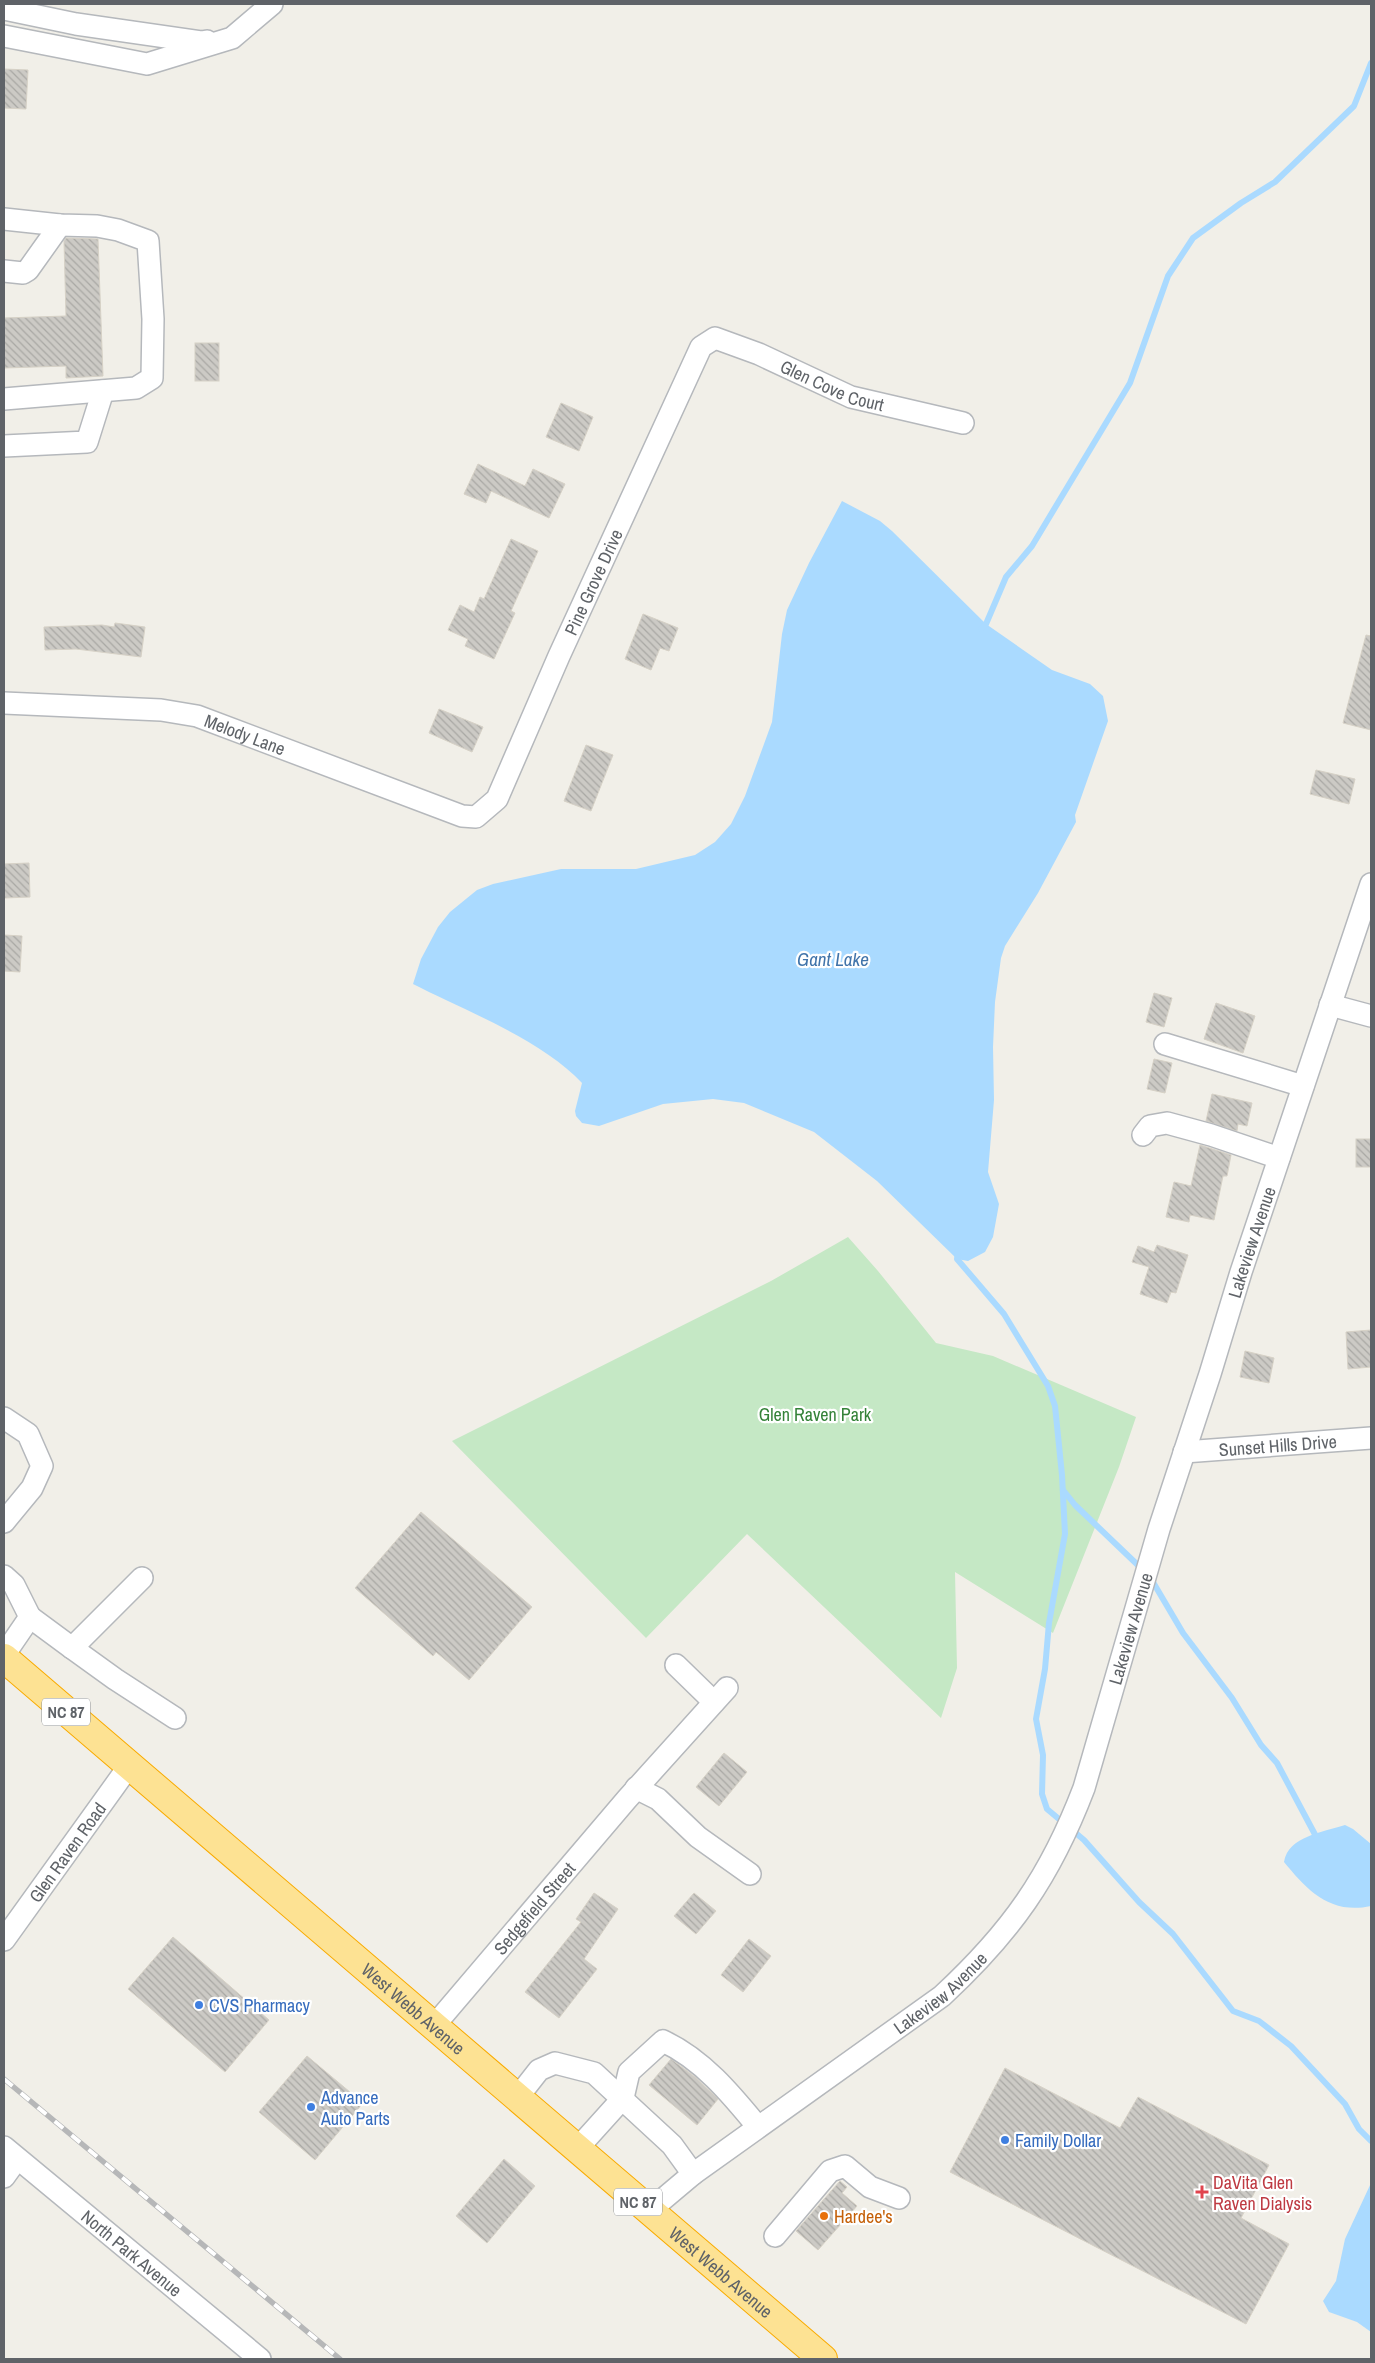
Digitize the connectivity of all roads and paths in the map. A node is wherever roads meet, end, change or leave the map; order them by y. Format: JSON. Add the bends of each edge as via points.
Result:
{"nodes":[{"id":1,"x":272,"y":4,"type":"edge"},
{"id":2,"x":4,"y":10,"type":"edge"},
{"id":3,"x":4,"y":36,"type":"edge"},
{"id":4,"x":232,"y":38,"type":"junction"},
{"id":5,"x":4,"y":219,"type":"edge"},
{"id":6,"x":60,"y":225,"type":"junction"},
{"id":7,"x":4,"y":271,"type":"edge"},
{"id":8,"x":707,"y":344,"type":"joint"},
{"id":9,"x":103,"y":391,"type":"junction"},
{"id":10,"x":4,"y":399,"type":"edge"},
{"id":11,"x":963,"y":423,"type":"dead end"},
{"id":12,"x":4,"y":446,"type":"edge"},
{"id":13,"x":4,"y":702,"type":"edge"},
{"id":14,"x":476,"y":817,"type":"joint"},
{"id":15,"x":1371,"y":884,"type":"edge"},
{"id":16,"x":1330,"y":1005,"type":"junction"},
{"id":17,"x":1371,"y":1016,"type":"edge"},
{"id":18,"x":1165,"y":1044,"type":"dead end"},
{"id":19,"x":1303,"y":1086,"type":"junction"},
{"id":20,"x":1143,"y":1135,"type":"dead end"},
{"id":21,"x":1279,"y":1158,"type":"junction"},
{"id":22,"x":4,"y":1418,"type":"edge"},
{"id":23,"x":1371,"y":1438,"type":"edge"},
{"id":24,"x":1184,"y":1452,"type":"junction"},
{"id":25,"x":4,"y":1522,"type":"edge"},
{"id":26,"x":4,"y":1576,"type":"edge"},
{"id":27,"x":142,"y":1578,"type":"dead end"},
{"id":28,"x":30,"y":1617,"type":"junction"},
{"id":29,"x":72,"y":1648,"type":"junction"},
{"id":30,"x":4,"y":1656,"type":"edge"},
{"id":31,"x":676,"y":1665,"type":"dead end"},
{"id":32,"x":175,"y":1718,"type":"dead end"},
{"id":33,"x":129,"y":1766,"type":"junction"},
{"id":34,"x":636,"y":1788,"type":"junction"},
{"id":35,"x":750,"y":1874,"type":"dead end"},
{"id":36,"x":4,"y":1940,"type":"edge"},
{"id":37,"x":433,"y":2027,"type":"junction"},
{"id":38,"x":517,"y":2098,"type":"junction"},
{"id":39,"x":623,"y":2098,"type":"junction"},
{"id":40,"x":758,"y":2128,"type":"junction"},
{"id":41,"x":576,"y":2149,"type":"junction"},
{"id":42,"x":11,"y":2153,"type":"edge"},
{"id":43,"x":693,"y":2174,"type":"junction"},
{"id":44,"x":4,"y":2177,"type":"edge"},
{"id":45,"x":899,"y":2198,"type":"dead end"},
{"id":46,"x":648,"y":2211,"type":"junction"},
{"id":47,"x":775,"y":2236,"type":"dead end"},
{"id":48,"x":260,"y":2359,"type":"edge"},
{"id":49,"x":823,"y":2359,"type":"edge"}],
"edges":[{"from":1,"to":4,"type":"street"},
{"from":2,"to":4,"type":"street","via":[[201,42]]},
{"from":3,"to":4,"type":"street","via":[[148,64]]},
{"from":5,"to":6,"type":"street"},
{"from":6,"to":7,"type":"street","via":[[28,270],[23,273]]},
{"from":6,"to":9,"type":"street","via":[[97,226],[148,241],[153,319],[152,378],[136,388]]},
{"from":8,"to":11,"type":"street","name":"Glen Cove Court","via":[[715,338],[851,397]]},
{"from":8,"to":14,"type":"street","name":"Pine Grove Drive","via":[[701,347],[663,428],[497,799]]},
{"from":9,"to":10,"type":"street"},
{"from":9,"to":12,"type":"street","via":[[88,442]]},
{"from":13,"to":14,"type":"street","name":"Melody Lane","via":[[161,710],[197,716],[462,816]]},
{"from":15,"to":16,"type":"street","name":"Lakeview Avenue"},
{"from":16,"to":17,"type":"street"},
{"from":16,"to":19,"type":"street","name":"Lakeview Avenue"},
{"from":18,"to":19,"type":"street"},
{"from":19,"to":21,"type":"street","name":"Lakeview Avenue"},
{"from":20,"to":21,"type":"street","via":[[1150,1126],[1167,1123]]},
{"from":21,"to":24,"type":"street","name":"Lakeview Avenue"},
{"from":22,"to":25,"type":"street","via":[[28,1434],[42,1466],[32,1488]]},
{"from":23,"to":24,"type":"street","name":"Sunset Hills Drive"},
{"from":24,"to":40,"type":"street","name":"Lakeview Avenue","via":[[1158,1528],[1084,1788],[1046,1873],[978,1963],[942,1996]]},
{"from":26,"to":28,"type":"street","via":[[14,1585]]},
{"from":27,"to":29,"type":"street"},
{"from":28,"to":29,"type":"street"},
{"from":28,"to":30,"type":"street"},
{"from":29,"to":32,"type":"street"},
{"from":30,"to":33,"type":"highway","name":"West Webb Avenue","number":"NC 87"},
{"from":31,"to":34,"type":"street","name":"Sedgefield Street","via":[[720,1695]]},
{"from":33,"to":36,"type":"street","name":"Glen Raven Road"},
{"from":33,"to":37,"type":"highway","name":"West Webb Avenue","number":"NC 87"},
{"from":34,"to":35,"type":"street","via":[[658,1799],[698,1837]]},
{"from":34,"to":37,"type":"street","name":"Sedgefield Street"},
{"from":37,"to":38,"type":"highway","name":"West Webb Avenue","number":"NC 87"},
{"from":38,"to":39,"type":"street","via":[[539,2070],[555,2063],[594,2073]]},
{"from":38,"to":41,"type":"highway","name":"West Webb Avenue","number":"NC 87"},
{"from":39,"to":40,"type":"street","via":[[629,2072],[663,2041],[682,2050],[731,2094]]},
{"from":39,"to":41,"type":"street"},
{"from":39,"to":43,"type":"street","via":[[672,2144]]},
{"from":40,"to":43,"type":"street","name":"Lakeview Avenue"},
{"from":41,"to":46,"type":"highway","name":"West Webb Avenue","number":"NC 87"},
{"from":42,"to":44,"type":"street"},
{"from":42,"to":48,"type":"street","name":"North Park Avenue"},
{"from":43,"to":46,"type":"street","name":"Lakeview Avenue"},
{"from":45,"to":47,"type":"street","via":[[870,2187],[845,2166],[830,2171]]},
{"from":46,"to":49,"type":"highway","name":"West Webb Avenue","number":"NC 87"}]}
